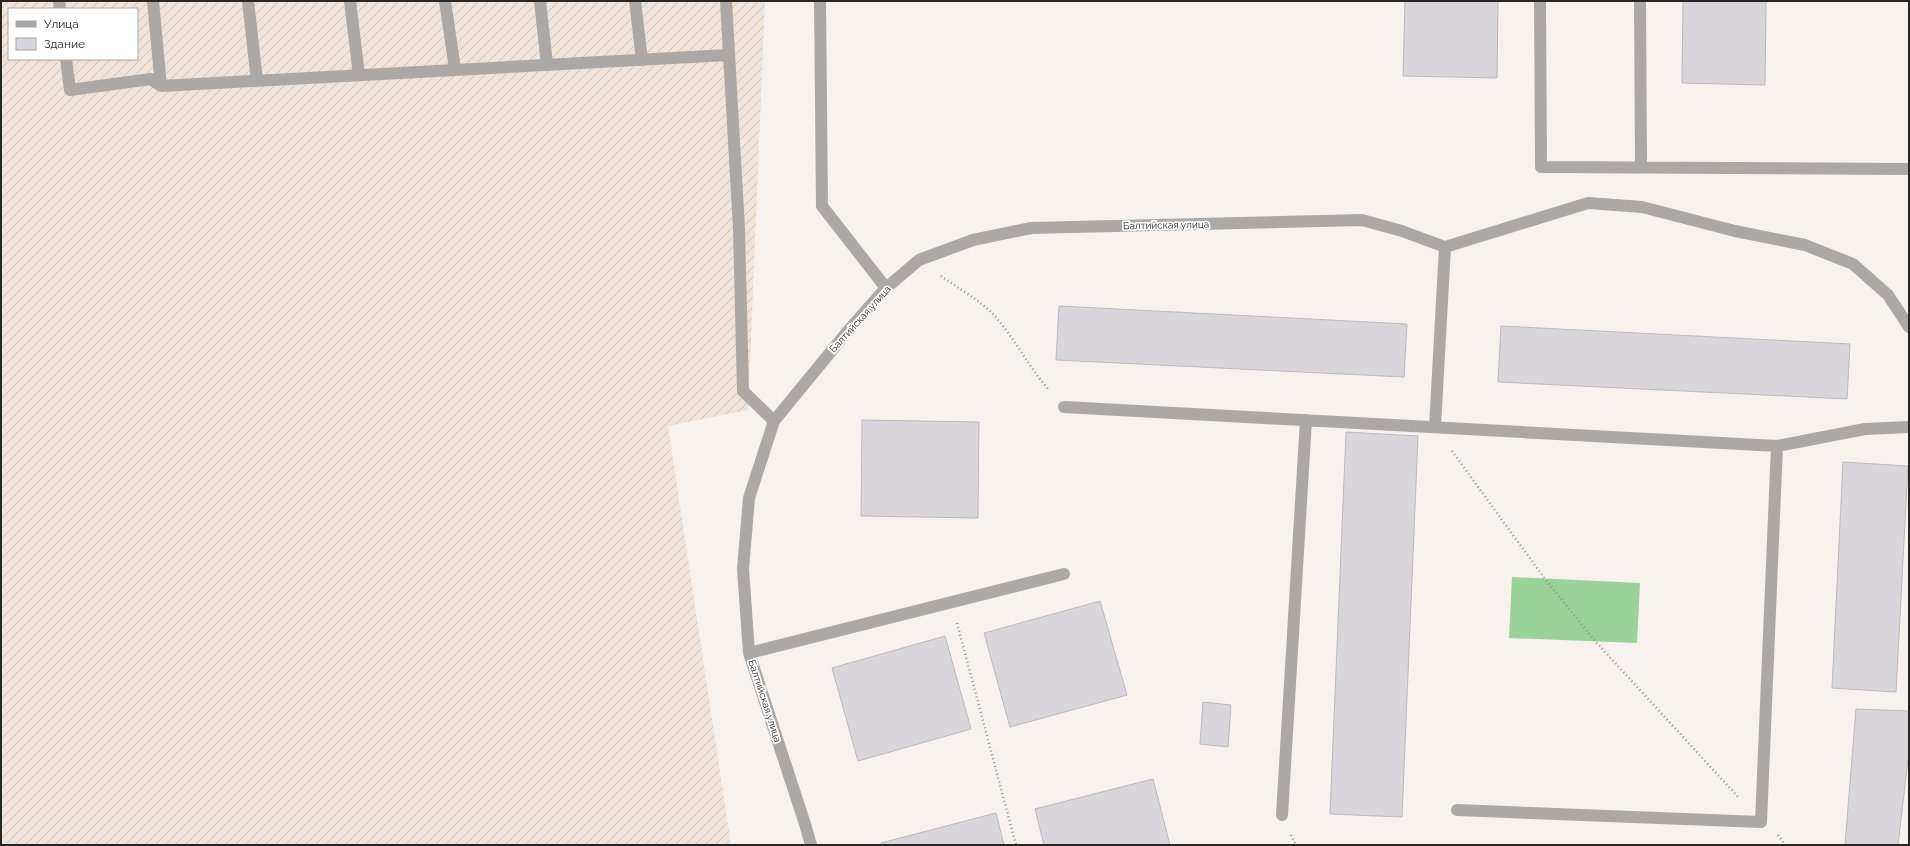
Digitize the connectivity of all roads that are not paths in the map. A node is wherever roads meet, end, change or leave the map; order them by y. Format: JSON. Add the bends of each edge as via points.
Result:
{"nodes":[{"id":1,"x":153,"y":1,"type":"edge"},
{"id":2,"x":248,"y":1,"type":"edge"},
{"id":3,"x":350,"y":1,"type":"edge"},
{"id":4,"x":446,"y":1,"type":"edge"},
{"id":5,"x":540,"y":1,"type":"edge"},
{"id":6,"x":635,"y":1,"type":"edge"},
{"id":7,"x":726,"y":1,"type":"edge"},
{"id":8,"x":820,"y":1,"type":"edge"},
{"id":9,"x":1540,"y":1,"type":"edge"},
{"id":10,"x":1640,"y":1,"type":"edge"},
{"id":11,"x":728,"y":55,"type":"junction"},
{"id":12,"x":66,"y":60,"type":"edge"},
{"id":13,"x":642,"y":60,"type":"junction"},
{"id":14,"x":547,"y":64,"type":"junction"},
{"id":15,"x":455,"y":69,"type":"junction"},
{"id":16,"x":359,"y":75,"type":"junction"},
{"id":17,"x":257,"y":81,"type":"junction"},
{"id":18,"x":161,"y":86,"type":"junction"},
{"id":19,"x":1641,"y":168,"type":"junction"},
{"id":20,"x":1909,"y":169,"type":"edge"},
{"id":21,"x":1445,"y":247,"type":"junction"},
{"id":22,"x":886,"y":288,"type":"junction"},
{"id":23,"x":1909,"y":327,"type":"edge"},
{"id":24,"x":1064,"y":407,"type":"road end"},
{"id":25,"x":1306,"y":420,"type":"junction"},
{"id":26,"x":774,"y":421,"type":"junction"},
{"id":27,"x":1435,"y":427,"type":"junction"},
{"id":28,"x":1909,"y":427,"type":"edge"},
{"id":29,"x":1777,"y":446,"type":"junction"},
{"id":30,"x":1064,"y":574,"type":"dead end"},
{"id":31,"x":749,"y":653,"type":"junction"},
{"id":32,"x":1457,"y":810,"type":"dead end"},
{"id":33,"x":1282,"y":815,"type":"dead end"},
{"id":34,"x":811,"y":845,"type":"edge"}],
"edges":[{"from":1,"to":18,"type":"street"},
{"from":2,"to":17,"type":"street"},
{"from":3,"to":16,"type":"street"},
{"from":4,"to":15,"type":"street"},
{"from":5,"to":14,"type":"street"},
{"from":6,"to":13,"type":"street"},
{"from":7,"to":11,"type":"street"},
{"from":8,"to":22,"type":"street","via":[[822,206]]},
{"from":9,"to":19,"type":"street","via":[[1541,168]]},
{"from":10,"to":19,"type":"street"},
{"from":11,"to":13,"type":"street"},
{"from":11,"to":26,"type":"street","via":[[739,229],[743,391]]},
{"from":12,"to":18,"type":"street","via":[[70,90],[151,79]]},
{"from":13,"to":14,"type":"street"},
{"from":14,"to":15,"type":"street"},
{"from":15,"to":16,"type":"street"},
{"from":16,"to":17,"type":"street"},
{"from":17,"to":18,"type":"street"},
{"from":19,"to":20,"type":"street"},
{"from":21,"to":22,"type":"street","name":"Балтийская улица","via":[[1362,220],[1031,228],[973,240],[919,260]]},
{"from":21,"to":23,"type":"street","via":[[1588,203],[1642,207],[1735,231],[1805,245],[1853,264],[1888,295]]},
{"from":21,"to":27,"type":"street"},
{"from":22,"to":26,"type":"street","name":"Балтийская улица"},
{"from":24,"to":25,"type":"street"},
{"from":25,"to":27,"type":"street"},
{"from":25,"to":33,"type":"street"},
{"from":26,"to":31,"type":"street","name":"Балтийская улица","via":[[749,498],[743,569]]},
{"from":27,"to":29,"type":"street"},
{"from":28,"to":29,"type":"street","via":[[1865,429]]},
{"from":29,"to":32,"type":"street","via":[[1761,822]]},
{"from":30,"to":31,"type":"street"},
{"from":31,"to":34,"type":"street","name":"Балтийская улица"}]}
